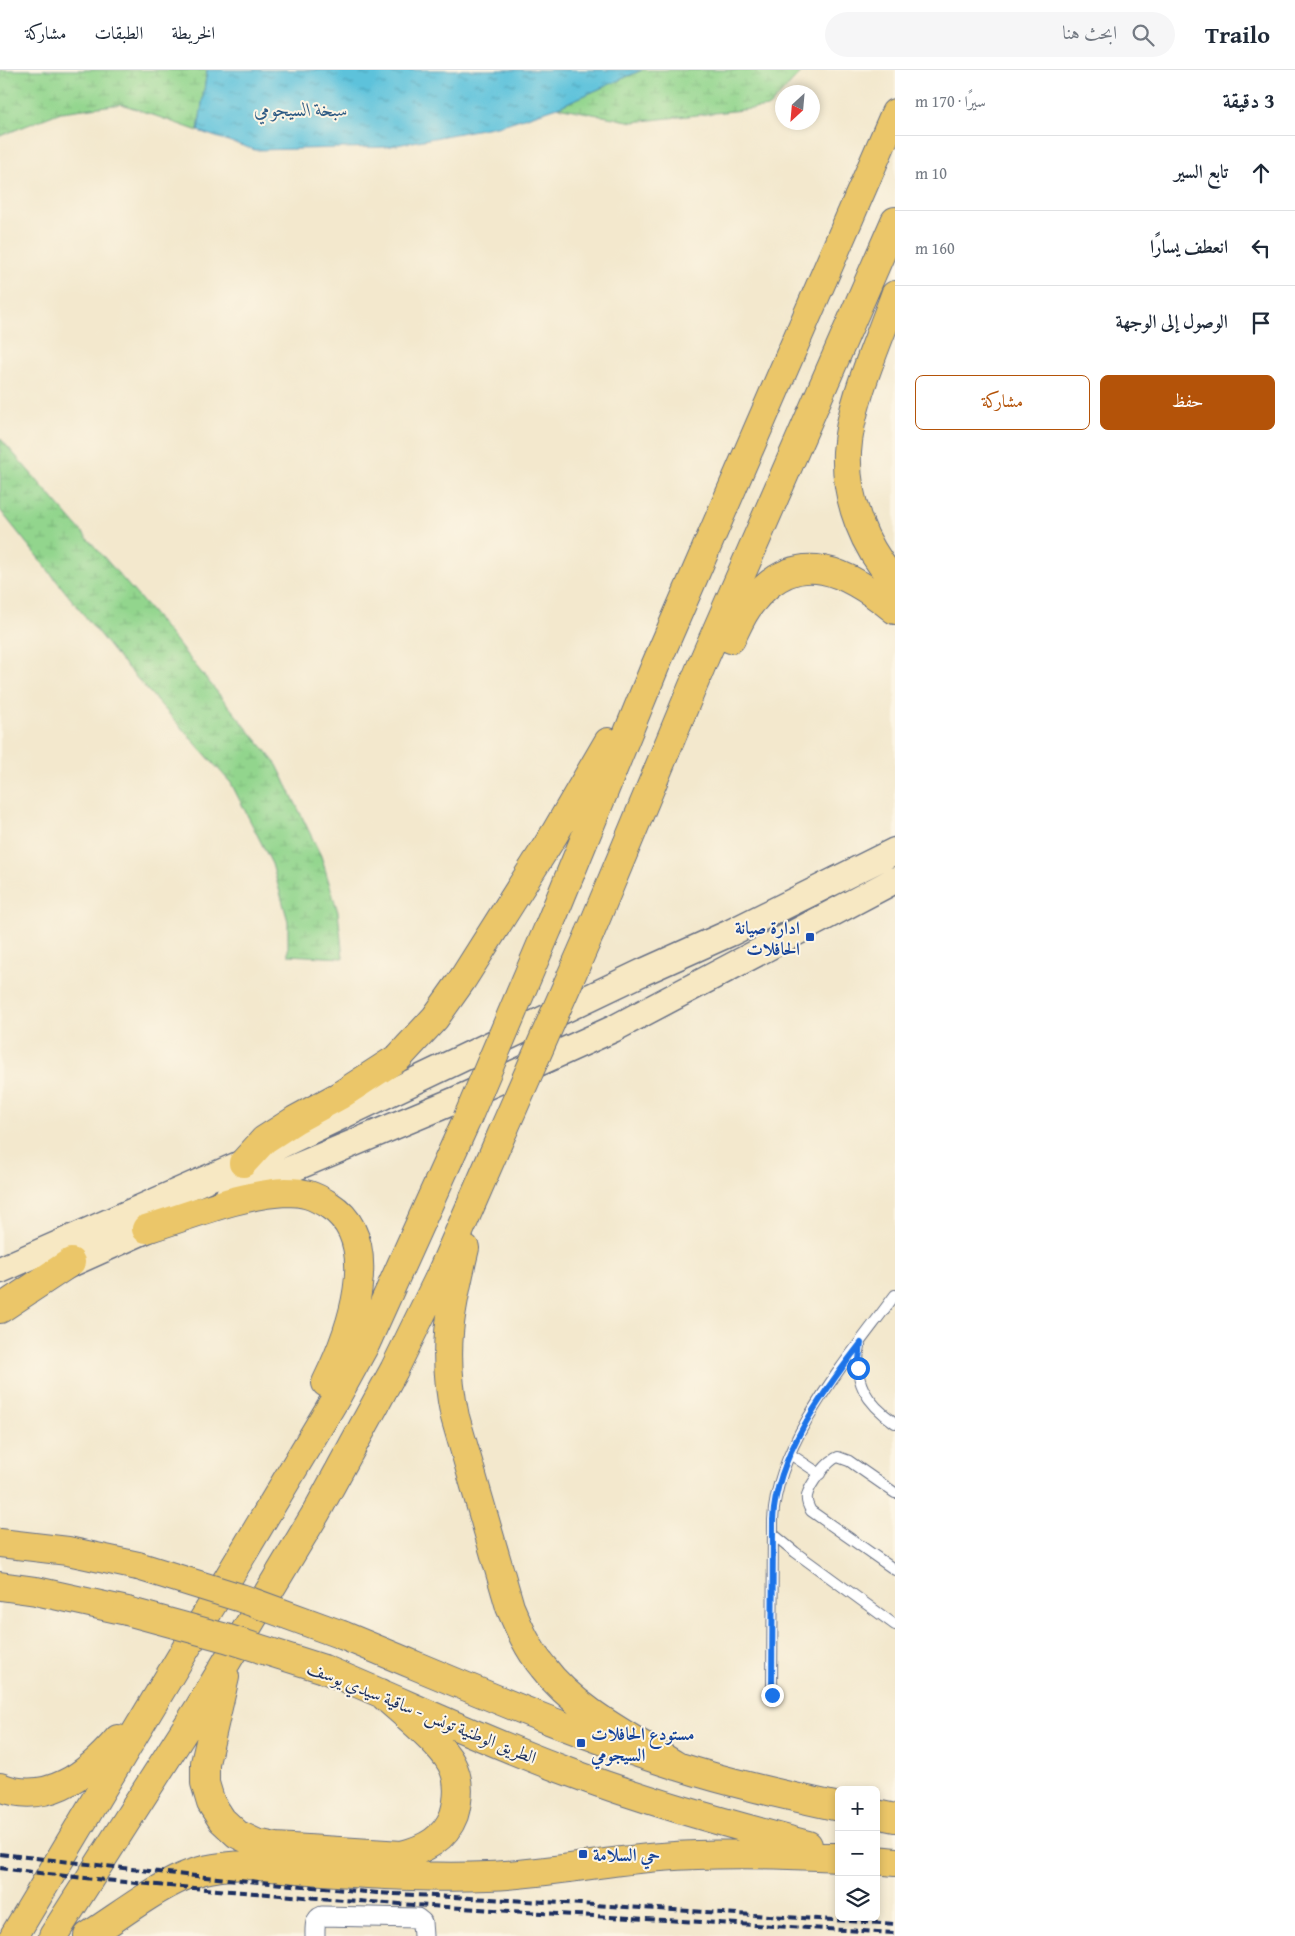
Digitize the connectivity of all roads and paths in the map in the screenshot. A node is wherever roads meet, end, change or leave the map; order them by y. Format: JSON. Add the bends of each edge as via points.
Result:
{"nodes":[{"id":1,"x":895,"y":114,"type":"edge"},
{"id":2,"x":895,"y":221,"type":"edge"},
{"id":3,"x":895,"y":295,"type":"edge"},
{"id":4,"x":895,"y":582,"type":"edge"},
{"id":5,"x":895,"y":610,"type":"edge"},
{"id":6,"x":656,"y":664,"type":"junction"},
{"id":7,"x":668,"y":747,"type":"junction"},
{"id":8,"x":895,"y":843,"type":"edge"},
{"id":9,"x":895,"y":851,"type":"edge"},
{"id":10,"x":864,"y":866,"type":"junction"},
{"id":11,"x":895,"y":880,"type":"edge"},
{"id":12,"x":243,"y":1163,"type":"junction"},
{"id":13,"x":482,"y":1179,"type":"junction"},
{"id":14,"x":146,"y":1229,"type":"junction"},
{"id":15,"x":71,"y":1262,"type":"junction"},
{"id":16,"x":0,"y":1270,"type":"edge"},
{"id":17,"x":895,"y":1295,"type":"edge"},
{"id":18,"x":0,"y":1297,"type":"edge"},
{"id":19,"x":0,"y":1310,"type":"edge"},
{"id":20,"x":861,"y":1343,"type":"junction"},
{"id":21,"x":895,"y":1424,"type":"edge"},
{"id":22,"x":790,"y":1454,"type":"junction"},
{"id":23,"x":820,"y":1474,"type":"junction"},
{"id":24,"x":285,"y":1483,"type":"junction"},
{"id":25,"x":895,"y":1493,"type":"edge"},
{"id":26,"x":0,"y":1533,"type":"edge"},
{"id":27,"x":773,"y":1534,"type":"junction"},
{"id":28,"x":0,"y":1543,"type":"edge"},
{"id":29,"x":68,"y":1550,"type":"junction"},
{"id":30,"x":895,"y":1570,"type":"edge"},
{"id":31,"x":0,"y":1586,"type":"edge"},
{"id":32,"x":36,"y":1591,"type":"junction"},
{"id":33,"x":0,"y":1592,"type":"edge"},
{"id":34,"x":895,"y":1625,"type":"edge"},
{"id":35,"x":231,"y":1654,"type":"junction"},
{"id":36,"x":158,"y":1693,"type":"junction"},
{"id":37,"x":381,"y":1693,"type":"junction"},
{"id":38,"x":772,"y":1695,"type":"dead end"},
{"id":39,"x":677,"y":1766,"type":"junction"},
{"id":40,"x":0,"y":1787,"type":"edge"},
{"id":41,"x":835,"y":1806,"type":"edge"},
{"id":42,"x":880,"y":1815,"type":"edge"},
{"id":43,"x":895,"y":1818,"type":"edge"},
{"id":44,"x":835,"y":1852,"type":"edge"},
{"id":45,"x":835,"y":1857,"type":"edge"},
{"id":46,"x":880,"y":1860,"type":"edge"},
{"id":47,"x":895,"y":1862,"type":"edge"},
{"id":48,"x":315,"y":1930,"type":"edge"},
{"id":49,"x":14,"y":1936,"type":"edge"},
{"id":50,"x":53,"y":1936,"type":"edge"},
{"id":51,"x":88,"y":1936,"type":"edge"},
{"id":52,"x":423,"y":1936,"type":"edge"}],
"edges":[{"from":1,"to":6,"type":"highway"},
{"from":2,"to":7,"type":"highway"},
{"from":3,"to":4,"type":"highway","via":[[853,414],[847,452],[849,487],[859,527],[880,566]]},
{"from":5,"to":7,"type":"highway","via":[[853,581],[834,573],[795,570],[778,577],[751,602],[687,725]]},
{"from":6,"to":12,"type":"highway","via":[[634,694],[555,833],[435,1018],[399,1057],[264,1140]]},
{"from":6,"to":24,"type":"highway","bridge":true,"via":[[467,1119],[366,1344]]},
{"from":7,"to":13,"type":"highway","bridge":true},
{"from":8,"to":10,"type":"main road"},
{"from":9,"to":10,"type":"main road"},
{"from":10,"to":12,"type":"main road","via":[[730,933]]},
{"from":11,"to":14,"type":"main road","via":[[613,1029]]},
{"from":12,"to":16,"type":"main road"},
{"from":13,"to":35,"type":"highway","via":[[394,1370],[316,1512]]},
{"from":13,"to":39,"type":"highway","via":[[450,1316],[448,1376],[455,1417],[510,1607],[530,1649],[559,1686],[595,1715]]},
{"from":14,"to":15,"type":"main road"},
{"from":14,"to":24,"type":"highway","via":[[257,1195],[287,1192],[313,1195],[337,1210],[350,1227],[358,1251],[359,1280],[348,1331],[293,1455]]},
{"from":15,"to":18,"type":"main road"},
{"from":15,"to":19,"type":"highway"},
{"from":17,"to":20,"type":"lane"},
{"from":20,"to":21,"type":"lane","via":[[858,1368],[864,1392]]},
{"from":20,"to":22,"type":"lane","via":[[822,1396]]},
{"from":22,"to":23,"type":"lane"},
{"from":22,"to":27,"type":"lane","via":[[776,1493]]},
{"from":23,"to":25,"type":"lane","via":[[833,1459],[844,1458]]},
{"from":23,"to":30,"type":"lane","via":[[807,1498],[811,1511]]},
{"from":24,"to":36,"type":"highway"},
{"from":26,"to":29,"type":"highway"},
{"from":27,"to":34,"type":"lane"},
{"from":27,"to":38,"type":"lane"},
{"from":28,"to":29,"type":"highway"},
{"from":29,"to":39,"type":"highway","bridge":true,"via":[[138,1566],[241,1598]]},
{"from":31,"to":32,"type":"highway","name":"الطريق الوطنية تونس - ساقية سيدي يوسف"},
{"from":32,"to":33,"type":"highway"},
{"from":32,"to":37,"type":"highway","name":"الطريق الوطنية تونس - ساقية سيدي يوسف","bridge":true,"via":[[226,1638],[324,1669]]},
{"from":35,"to":37,"type":"highway","via":[[205,1763],[205,1784],[211,1803],[222,1820],[237,1834],[256,1843],[402,1854],[422,1849],[439,1838],[451,1822],[458,1803],[458,1783],[451,1763],[439,1747]]},
{"from":35,"to":50,"type":"highway"},
{"from":36,"to":40,"type":"highway","via":[[86,1772],[60,1787],[32,1793],[12,1792]]},
{"from":36,"to":49,"type":"highway"},
{"from":37,"to":44,"type":"highway","name":"الطريق الوطنية تونس - ساقية سيدي يوسف","via":[[612,1788],[716,1821]]},
{"from":39,"to":41,"type":"highway"},
{"from":42,"to":43,"type":"highway"},
{"from":45,"to":51,"type":"highway","via":[[758,1854],[661,1857],[531,1872],[451,1877],[230,1866],[198,1871],[169,1884]]},
{"from":46,"to":47,"type":"highway"},
{"from":48,"to":52,"type":"street","via":[[322,1916],[415,1917],[422,1921]]}]}
